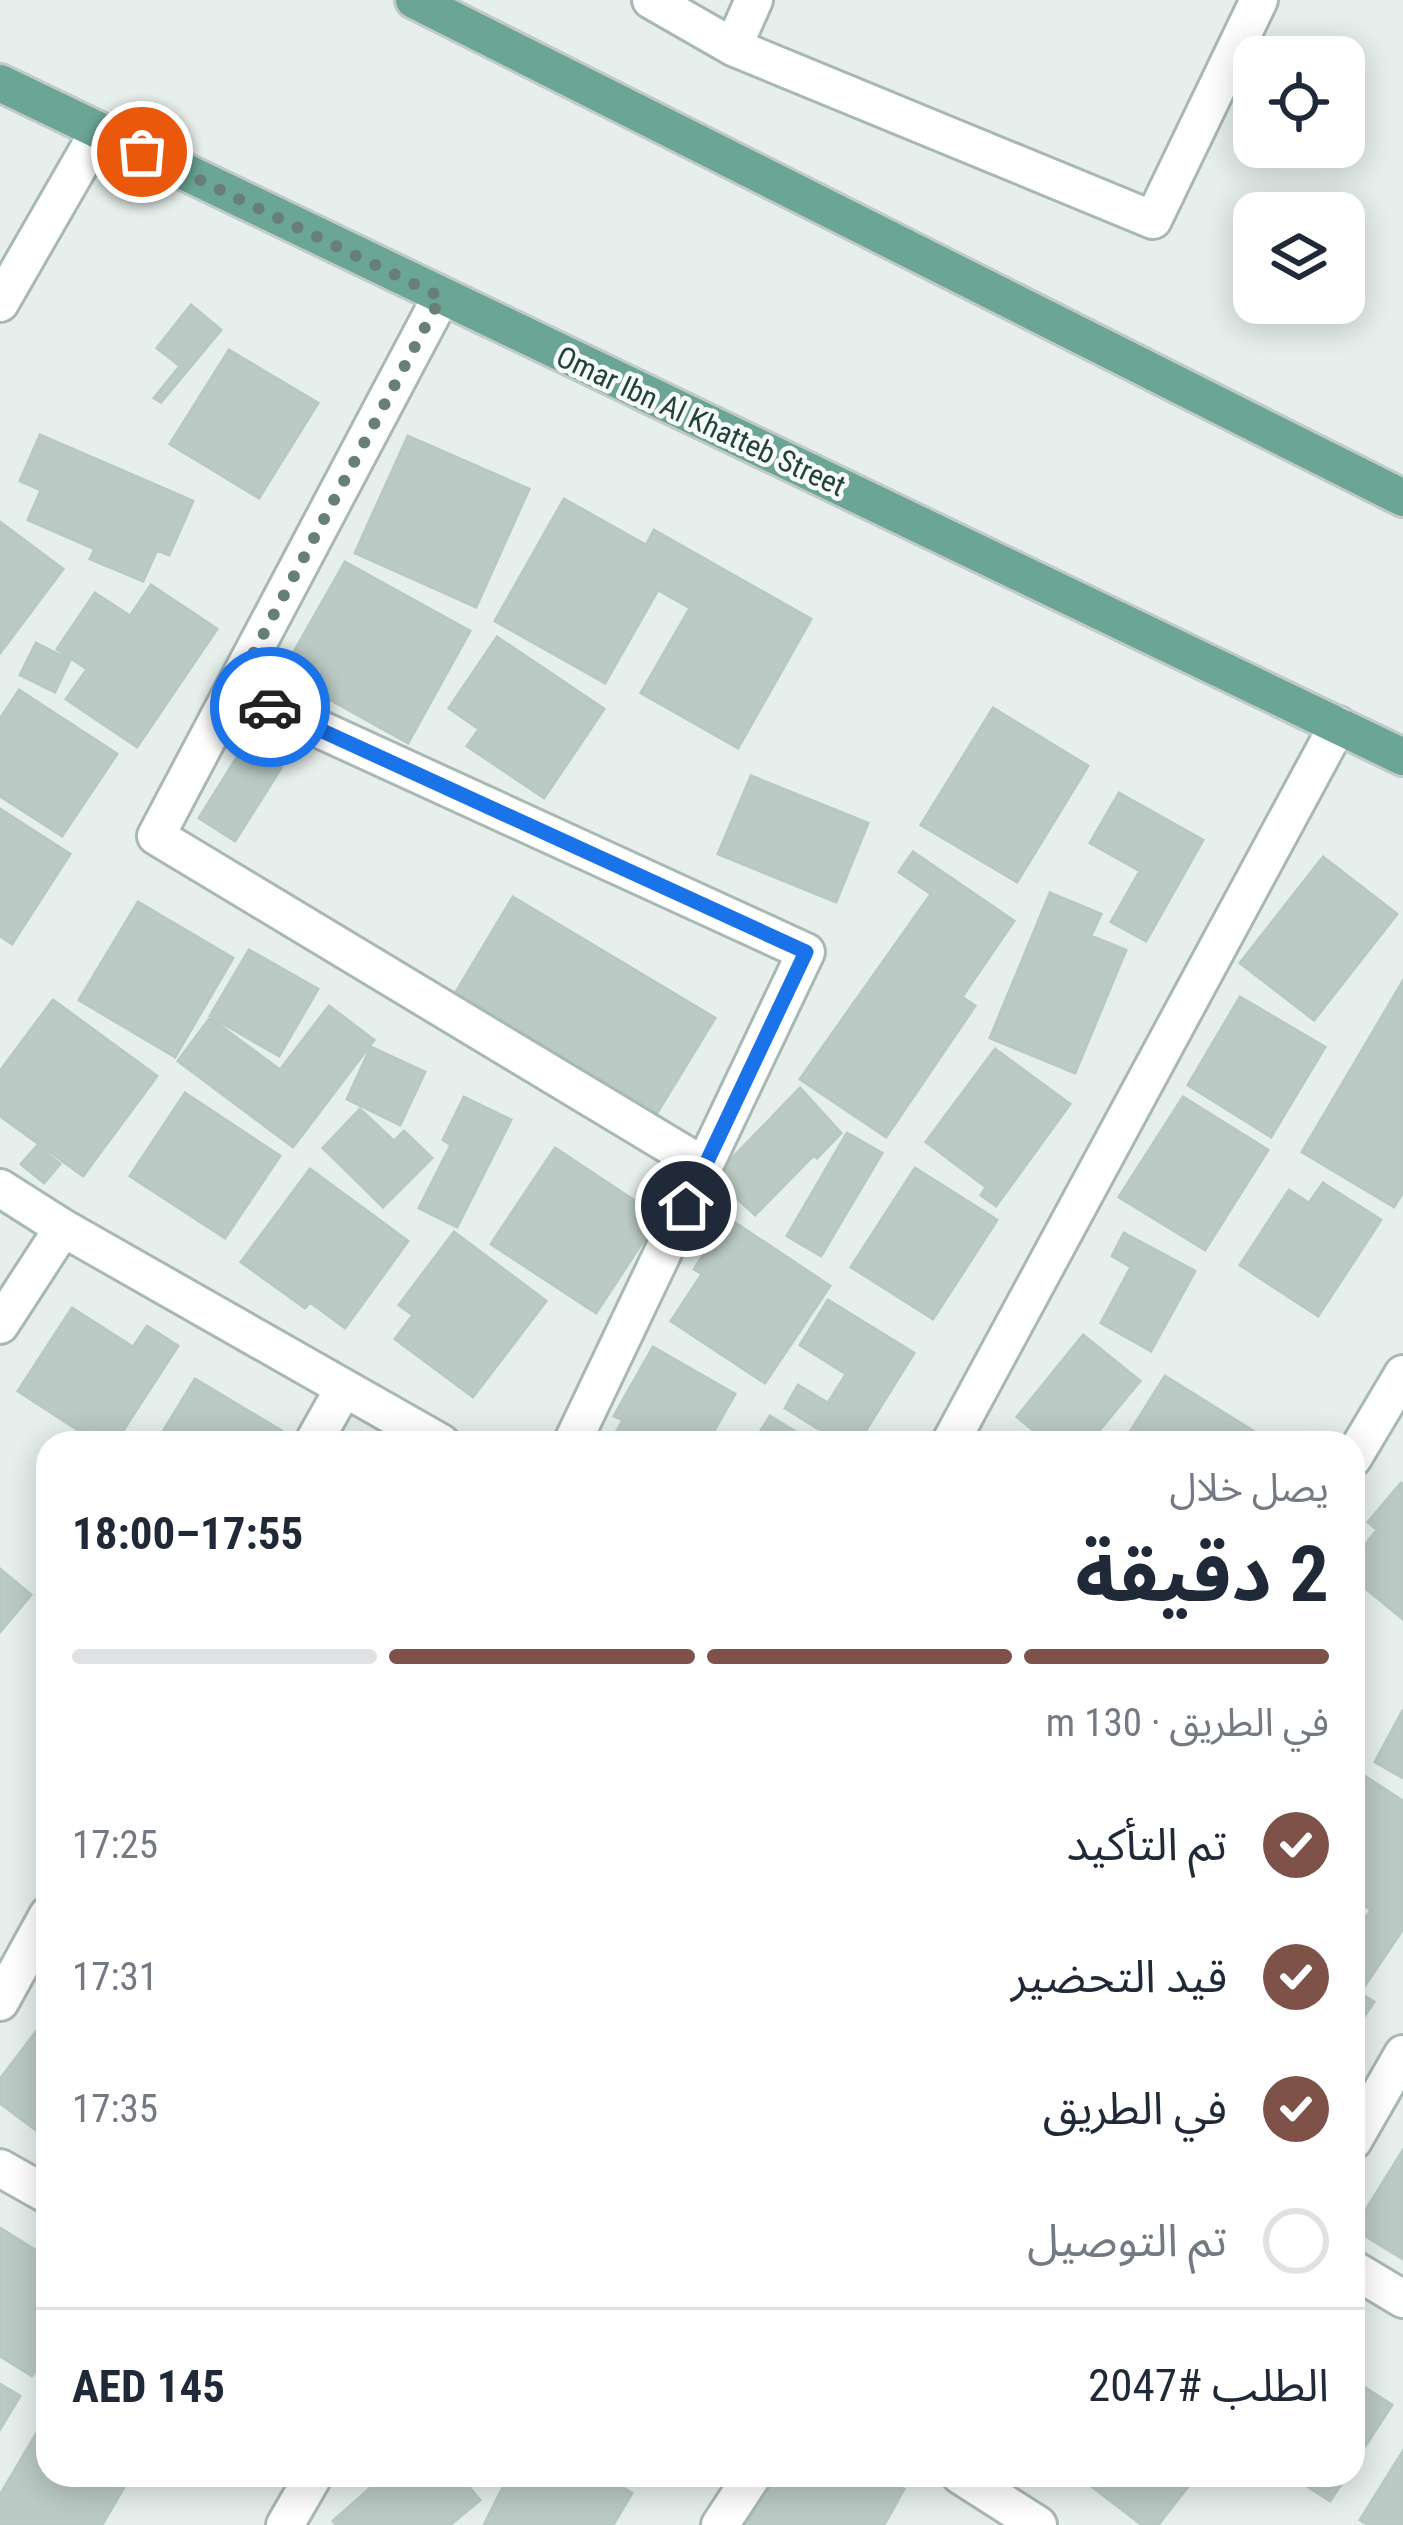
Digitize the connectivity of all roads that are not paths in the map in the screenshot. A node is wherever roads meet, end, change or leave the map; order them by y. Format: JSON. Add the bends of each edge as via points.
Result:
{"nodes":[{"id":1,"x":413,"y":0,"type":"edge"},
{"id":2,"x":651,"y":0,"type":"edge"},
{"id":3,"x":754,"y":0,"type":"edge"},
{"id":4,"x":1259,"y":0,"type":"edge"},
{"id":5,"x":733,"y":46,"type":"junction"},
{"id":6,"x":0,"y":83,"type":"edge"},
{"id":7,"x":99,"y":131,"type":"junction"},
{"id":8,"x":441,"y":297,"type":"junction"},
{"id":9,"x":0,"y":303,"type":"edge"},
{"id":10,"x":1403,"y":498,"type":"edge"},
{"id":11,"x":234,"y":690,"type":"junction"},
{"id":12,"x":1338,"y":725,"type":"junction"},
{"id":13,"x":1403,"y":757,"type":"edge"},
{"id":14,"x":704,"y":1166,"type":"junction"},
{"id":15,"x":0,"y":1188,"type":"edge"},
{"id":16,"x":63,"y":1228,"type":"junction"},
{"id":17,"x":0,"y":1325,"type":"edge"},
{"id":18,"x":1403,"y":1374,"type":"edge"},
{"id":19,"x":344,"y":1388,"type":"junction"},
{"id":20,"x":320,"y":1431,"type":"edge"},
{"id":21,"x":420,"y":1431,"type":"edge"},
{"id":22,"x":578,"y":1431,"type":"edge"},
{"id":23,"x":956,"y":1431,"type":"edge"},
{"id":24,"x":1365,"y":1439,"type":"edge"},
{"id":25,"x":36,"y":1937,"type":"edge"},
{"id":26,"x":0,"y":2002,"type":"edge"},
{"id":27,"x":1403,"y":2054,"type":"edge"},
{"id":28,"x":1365,"y":2120,"type":"edge"},
{"id":29,"x":0,"y":2168,"type":"edge"},
{"id":30,"x":36,"y":2188,"type":"edge"},
{"id":31,"x":1365,"y":2276,"type":"edge"},
{"id":32,"x":1403,"y":2299,"type":"edge"},
{"id":33,"x":307,"y":2487,"type":"edge"},
{"id":34,"x":745,"y":2487,"type":"edge"},
{"id":35,"x":979,"y":2487,"type":"edge"},
{"id":36,"x":285,"y":2525,"type":"edge"},
{"id":37,"x":720,"y":2525,"type":"edge"},
{"id":38,"x":1038,"y":2525,"type":"edge"}],
"edges":[{"from":1,"to":10,"type":"main road"},
{"from":2,"to":5,"type":"street"},
{"from":3,"to":5,"type":"street"},
{"from":4,"to":5,"type":"street","via":[[1153,220]]},
{"from":6,"to":7,"type":"main road","name":"Omar Ibn Al Khatteb Street"},
{"from":7,"to":8,"type":"main road","name":"Omar Ibn Al Khatteb Street"},
{"from":7,"to":9,"type":"street"},
{"from":8,"to":11,"type":"street"},
{"from":8,"to":12,"type":"main road","name":"Omar Ibn Al Khatteb Street"},
{"from":11,"to":14,"type":"street","via":[[156,836]]},
{"from":11,"to":14,"type":"street","via":[[806,952]]},
{"from":12,"to":13,"type":"main road","name":"Omar Ibn Al Khatteb Street"},
{"from":12,"to":23,"type":"street"},
{"from":14,"to":22,"type":"street"},
{"from":15,"to":16,"type":"street"},
{"from":16,"to":17,"type":"street"},
{"from":16,"to":19,"type":"street"},
{"from":18,"to":24,"type":"street"},
{"from":19,"to":20,"type":"street"},
{"from":19,"to":21,"type":"street"},
{"from":25,"to":26,"type":"street"},
{"from":27,"to":28,"type":"street"},
{"from":29,"to":30,"type":"street"},
{"from":31,"to":32,"type":"street"},
{"from":33,"to":36,"type":"street"},
{"from":34,"to":37,"type":"street"},
{"from":35,"to":38,"type":"street"}]}
